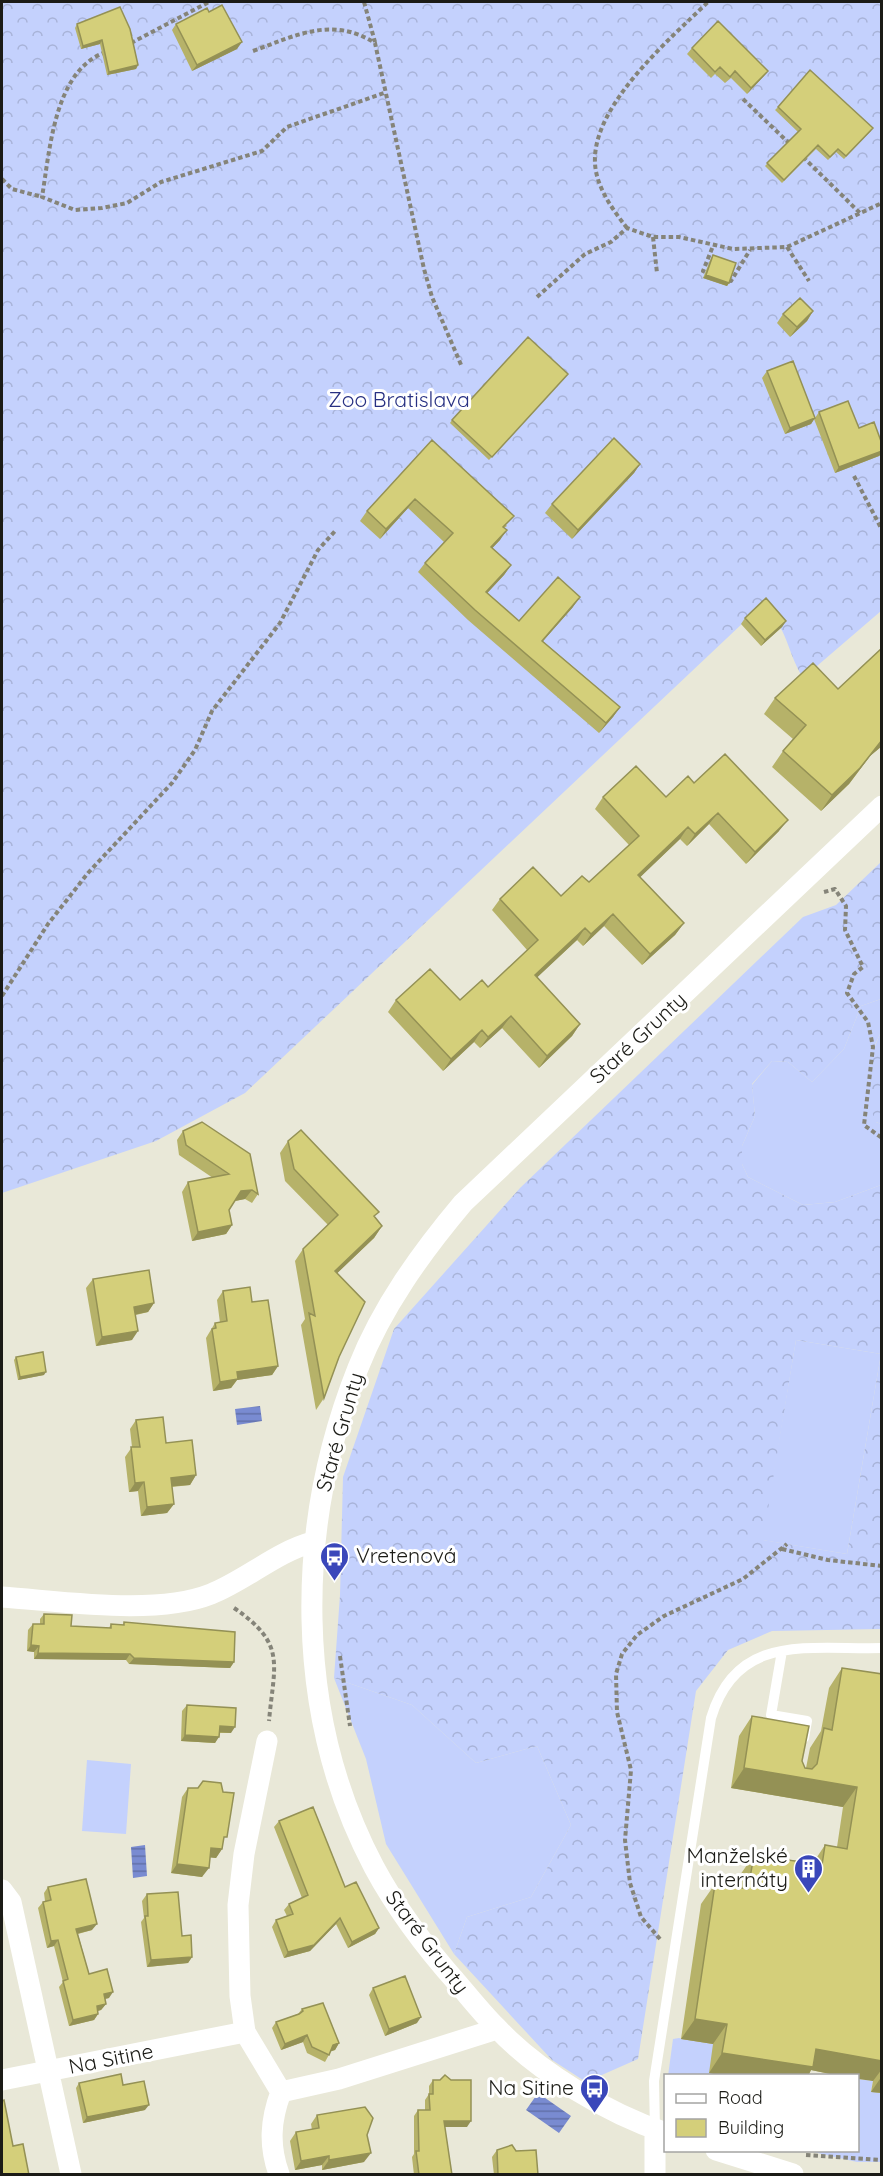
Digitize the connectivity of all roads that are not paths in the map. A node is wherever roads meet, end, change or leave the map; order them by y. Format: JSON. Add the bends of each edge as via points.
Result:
{"nodes":[{"id":1,"x":882,"y":806,"type":"edge"},
{"id":2,"x":313,"y":1542,"type":"junction"},
{"id":3,"x":2,"y":1597,"type":"edge"},
{"id":4,"x":882,"y":1648,"type":"edge"},
{"id":5,"x":782,"y":1651,"type":"junction"},
{"id":6,"x":267,"y":1742,"type":"road end"},
{"id":7,"x":801,"y":1752,"type":"edge"},
{"id":8,"x":2,"y":1890,"type":"edge"},
{"id":9,"x":497,"y":2029,"type":"junction"},
{"id":10,"x":244,"y":2032,"type":"junction"},
{"id":11,"x":49,"y":2070,"type":"junction"},
{"id":12,"x":2,"y":2080,"type":"edge"},
{"id":13,"x":280,"y":2092,"type":"junction"},
{"id":14,"x":660,"y":2131,"type":"edge"},
{"id":15,"x":719,"y":2152,"type":"edge"},
{"id":16,"x":71,"y":2175,"type":"edge"},
{"id":17,"x":279,"y":2175,"type":"edge"},
{"id":18,"x":655,"y":2175,"type":"edge"},
{"id":19,"x":793,"y":2175,"type":"edge"}],
"edges":[{"from":1,"to":2,"type":"street","name":"Staré Grunty","via":[[663,1016],[499,1166],[434,1238],[390,1305],[358,1366],[323,1476]]},
{"from":2,"to":3,"type":"street","via":[[190,1602],[121,1604]]},
{"from":2,"to":9,"type":"street","name":"Staré Grunty","via":[[312,1639],[319,1690],[334,1761],[356,1827],[400,1911]]},
{"from":4,"to":5,"type":"lane"},
{"from":5,"to":7,"type":"lane","via":[[771,1715],[807,1721]]},
{"from":5,"to":14,"type":"lane","via":[[758,1656],[729,1678],[718,1694],[711,1718],[654,2081]]},
{"from":6,"to":10,"type":"street","via":[[244,1854],[238,1905]]},
{"from":8,"to":11,"type":"street","via":[[11,1902]]},
{"from":9,"to":13,"type":"street","via":[[339,2079]]},
{"from":9,"to":14,"type":"street","name":"Staré Grunty","via":[[596,2102]]},
{"from":10,"to":11,"type":"street","name":"Na Sitine"},
{"from":10,"to":13,"type":"street"},
{"from":11,"to":12,"type":"street","name":"Na Sitine"},
{"from":11,"to":16,"type":"street","name":"Na Sitine"},
{"from":13,"to":17,"type":"street","via":[[271,2131]]},
{"from":14,"to":18,"type":"street"},
{"from":15,"to":19,"type":"street"}]}
